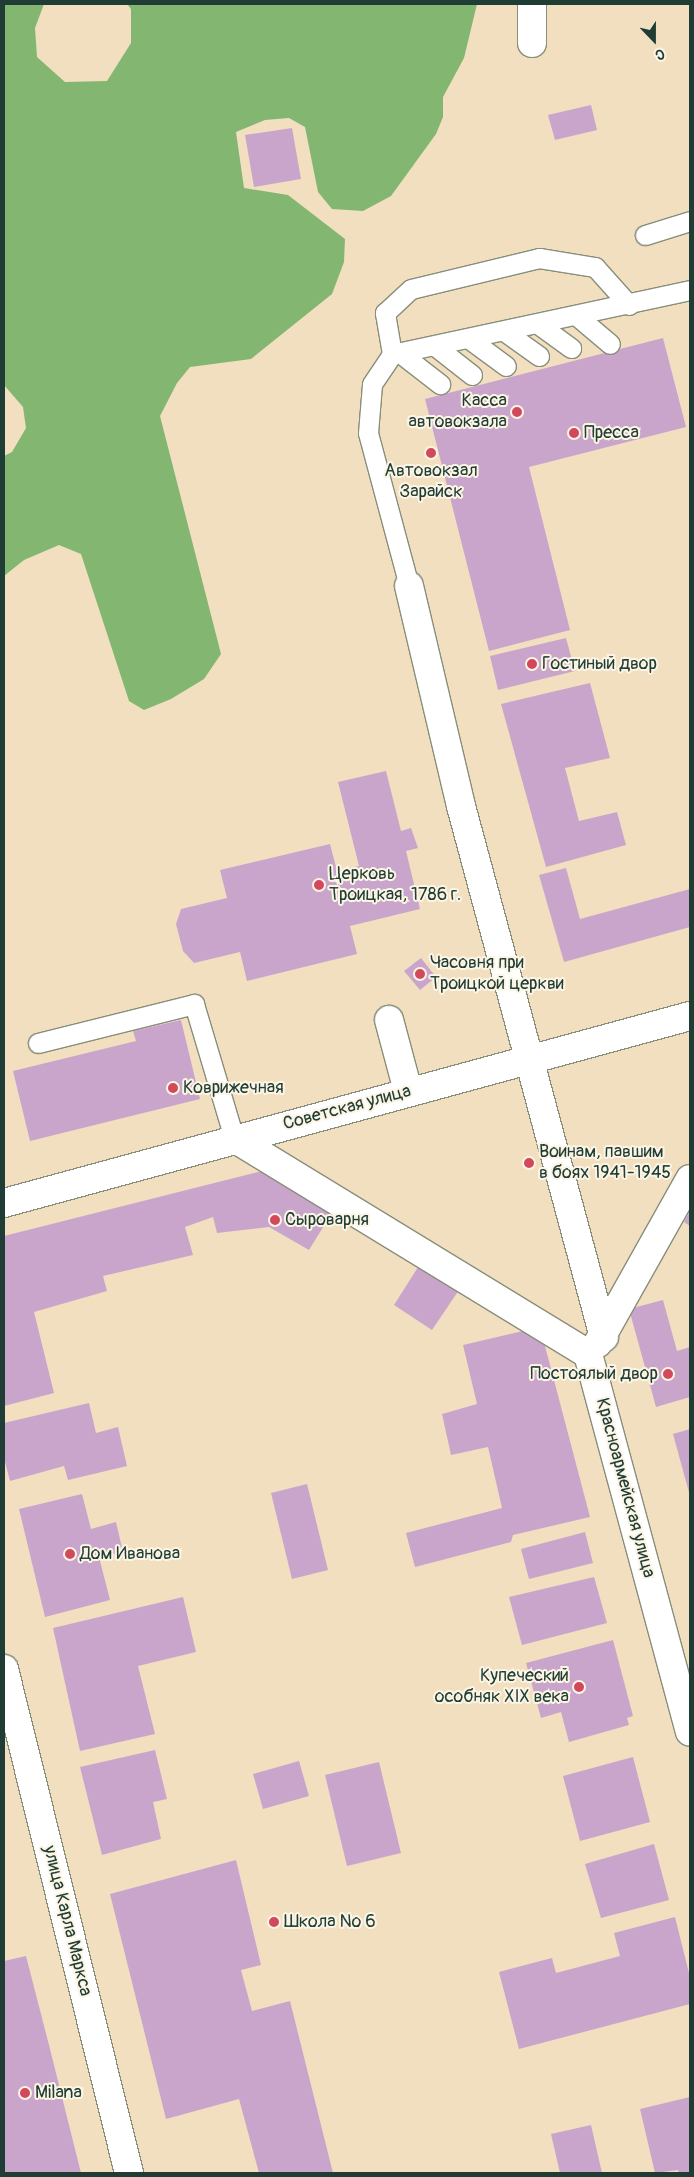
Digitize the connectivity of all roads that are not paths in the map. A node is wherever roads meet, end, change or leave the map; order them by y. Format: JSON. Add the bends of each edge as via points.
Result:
{"nodes":[{"id":1,"x":532,"y":4,"type":"edge"},
{"id":2,"x":532,"y":43,"type":"dead end"},
{"id":3,"x":690,"y":220,"type":"edge"},
{"id":4,"x":646,"y":235,"type":"dead end"},
{"id":5,"x":690,"y":290,"type":"edge"},
{"id":6,"x":629,"y":305,"type":"junction"},
{"id":7,"x":577,"y":316,"type":"junction"},
{"id":8,"x":538,"y":324,"type":"junction"},
{"id":9,"x":504,"y":331,"type":"junction"},
{"id":10,"x":468,"y":338,"type":"junction"},
{"id":11,"x":610,"y":344,"type":"dead end"},
{"id":12,"x":435,"y":346,"type":"junction"},
{"id":13,"x":570,"y":348,"type":"dead end"},
{"id":14,"x":396,"y":353,"type":"junction"},
{"id":15,"x":539,"y":356,"type":"dead end"},
{"id":16,"x":506,"y":366,"type":"dead end"},
{"id":17,"x":472,"y":375,"type":"dead end"},
{"id":18,"x":440,"y":384,"type":"dead end"},
{"id":19,"x":409,"y":586,"type":"joint"},
{"id":20,"x":690,"y":1016,"type":"edge"},
{"id":21,"x":388,"y":1020,"type":"dead end"},
{"id":22,"x":38,"y":1042,"type":"dead end"},
{"id":23,"x":528,"y":1060,"type":"junction"},
{"id":24,"x":408,"y":1092,"type":"junction"},
{"id":25,"x":234,"y":1138,"type":"junction"},
{"id":26,"x":690,"y":1179,"type":"edge"},
{"id":27,"x":4,"y":1203,"type":"edge"},
{"id":28,"x":596,"y":1345,"type":"junction"},
{"id":29,"x":4,"y":1670,"type":"edge"},
{"id":30,"x":690,"y":1731,"type":"edge"},
{"id":31,"x":129,"y":2173,"type":"edge"}],
"edges":[{"from":1,"to":2,"type":"street"},
{"from":3,"to":4,"type":"lane"},
{"from":5,"to":6,"type":"lane"},
{"from":6,"to":7,"type":"lane"},
{"from":6,"to":14,"type":"lane","via":[[595,267],[539,258],[411,289],[384,313]]},
{"from":7,"to":8,"type":"lane"},
{"from":7,"to":11,"type":"lane"},
{"from":8,"to":9,"type":"lane"},
{"from":8,"to":13,"type":"lane"},
{"from":9,"to":10,"type":"lane"},
{"from":9,"to":15,"type":"lane"},
{"from":10,"to":12,"type":"lane"},
{"from":10,"to":16,"type":"lane"},
{"from":12,"to":14,"type":"lane"},
{"from":12,"to":17,"type":"lane"},
{"from":14,"to":18,"type":"lane"},
{"from":14,"to":19,"type":"lane","via":[[372,384],[368,433]]},
{"from":19,"to":23,"type":"street","name":"Красноармейская улица","via":[[461,806]]},
{"from":20,"to":23,"type":"street","name":"Советская улица"},
{"from":21,"to":24,"type":"street"},
{"from":22,"to":25,"type":"lane","via":[[194,1004]]},
{"from":23,"to":24,"type":"street","name":"Советская улица"},
{"from":23,"to":28,"type":"street","name":"Красноармейская улица"},
{"from":24,"to":25,"type":"street","name":"Советская улица"},
{"from":25,"to":27,"type":"street","name":"Советская улица"},
{"from":25,"to":28,"type":"street"},
{"from":26,"to":28,"type":"street"},
{"from":28,"to":30,"type":"street","name":"Красноармейская улица"},
{"from":29,"to":31,"type":"street","name":"улица Карла Маркса"}]}
